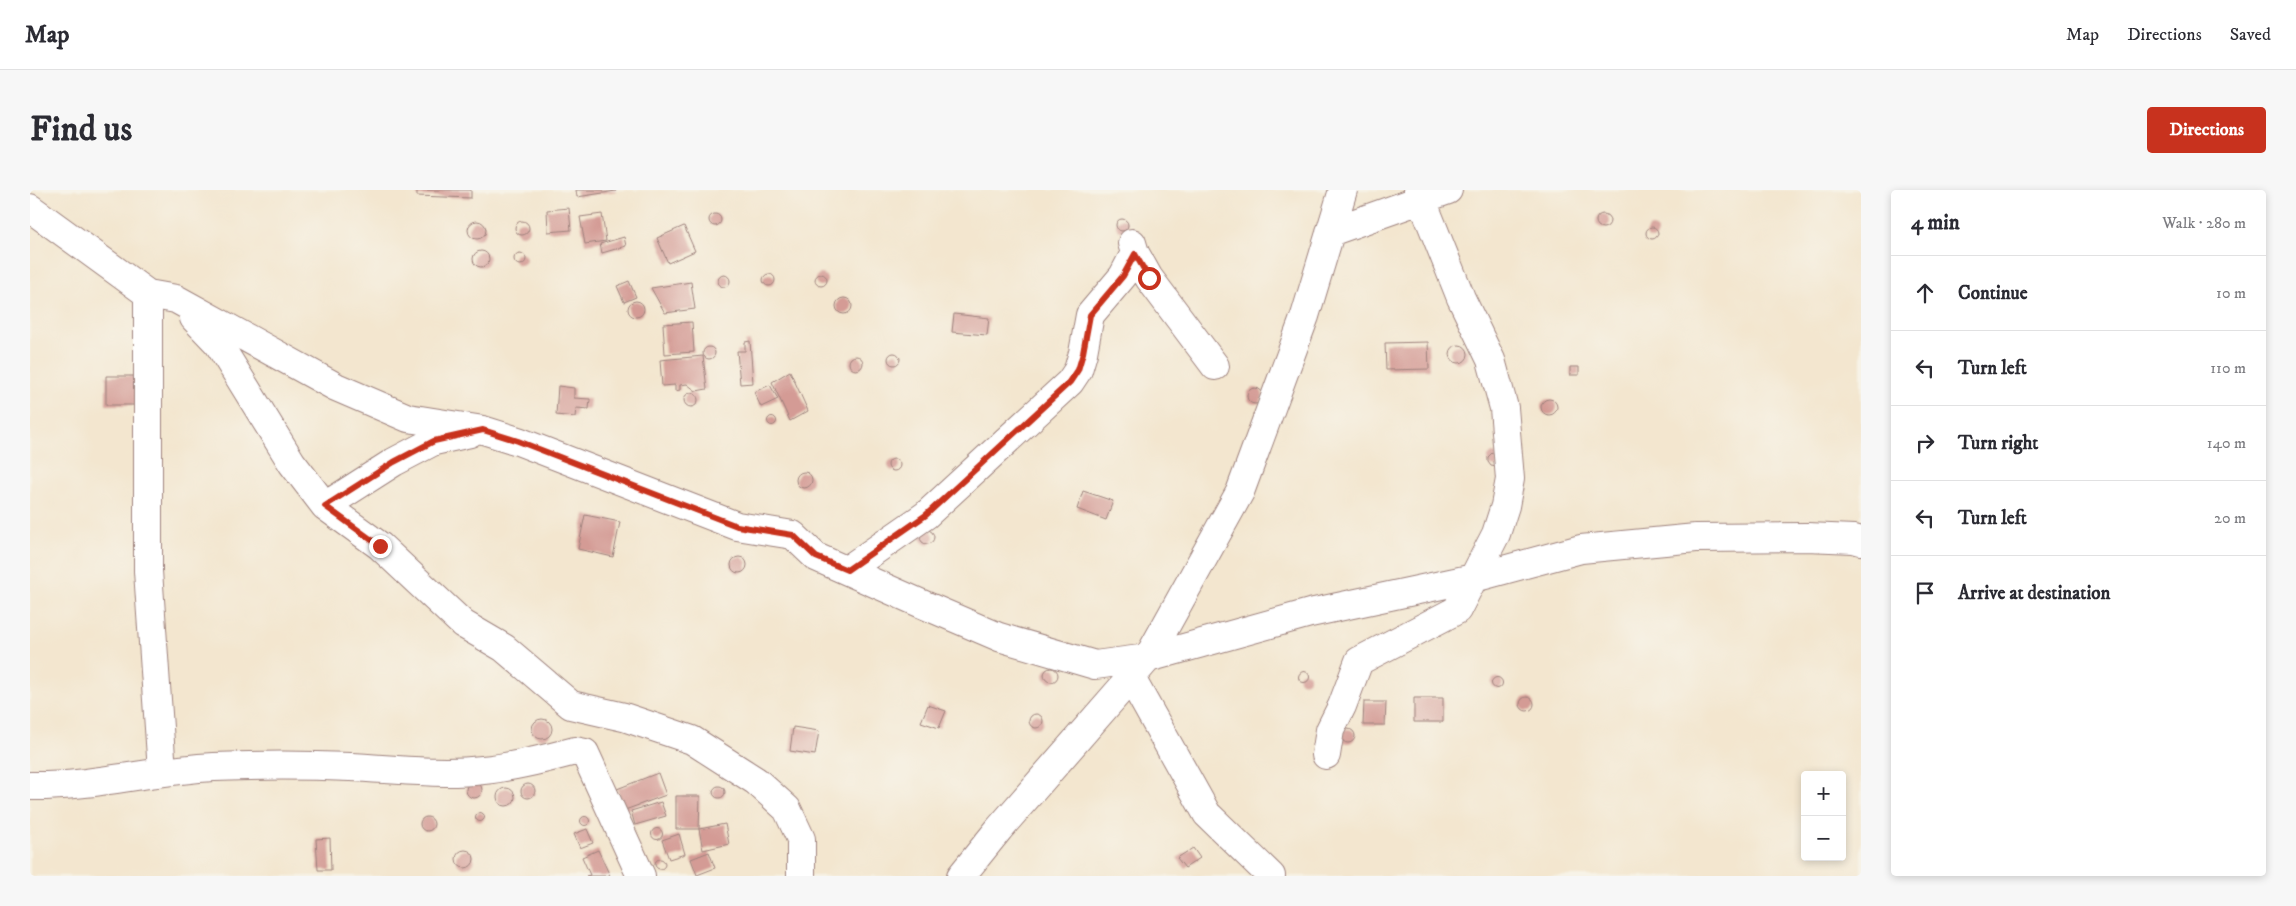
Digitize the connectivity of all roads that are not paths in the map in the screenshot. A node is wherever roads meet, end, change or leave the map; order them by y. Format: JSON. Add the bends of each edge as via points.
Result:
{"nodes":[{"id":1,"x":1343,"y":190,"type":"edge"},
{"id":2,"x":1448,"y":190,"type":"edge"},
{"id":3,"x":1420,"y":195,"type":"edge"},
{"id":4,"x":30,"y":208,"type":"edge"},
{"id":5,"x":1330,"y":232,"type":"junction"},
{"id":6,"x":148,"y":294,"type":"junction"},
{"id":7,"x":176,"y":299,"type":"junction"},
{"id":8,"x":1215,"y":366,"type":"dead end"},
{"id":9,"x":483,"y":430,"type":"junction"},
{"id":10,"x":325,"y":506,"type":"junction"},
{"id":11,"x":1861,"y":541,"type":"edge"},
{"id":12,"x":847,"y":570,"type":"junction"},
{"id":13,"x":1474,"y":578,"type":"junction"},
{"id":14,"x":1148,"y":658,"type":"junction"},
{"id":15,"x":1131,"y":678,"type":"junction"},
{"id":16,"x":1326,"y":755,"type":"dead end"},
{"id":17,"x":162,"y":771,"type":"junction"},
{"id":18,"x":30,"y":786,"type":"edge"},
{"id":19,"x":640,"y":876,"type":"edge"},
{"id":20,"x":801,"y":876,"type":"edge"},
{"id":21,"x":961,"y":876,"type":"edge"},
{"id":22,"x":1271,"y":876,"type":"edge"}],
"edges":[{"from":1,"to":5,"type":"street"},
{"from":2,"to":3,"type":"street"},
{"from":3,"to":5,"type":"street"},
{"from":3,"to":13,"type":"street","via":[[1461,298],[1491,360],[1504,408],[1510,479],[1505,506],[1488,554]]},
{"from":4,"to":6,"type":"street"},
{"from":5,"to":14,"type":"street","via":[[1305,316],[1240,492]]},
{"from":6,"to":7,"type":"street"},
{"from":6,"to":17,"type":"street","via":[[148,571]]},
{"from":7,"to":9,"type":"street","via":[[336,387],[408,418]]},
{"from":7,"to":10,"type":"street","via":[[218,343],[292,464]]},
{"from":8,"to":12,"type":"street","via":[[1149,278],[1134,248],[1123,276],[1090,315],[1078,370],[1070,382],[926,515]]},
{"from":9,"to":10,"type":"street","via":[[434,441]]},
{"from":9,"to":12,"type":"street","via":[[737,526],[793,535],[816,557]]},
{"from":10,"to":20,"type":"street","via":[[380,546],[463,624],[504,648],[571,705],[624,717],[692,740],[756,781],[787,809],[801,839]]},
{"from":11,"to":13,"type":"street","via":[[1806,537],[1696,538],[1581,549]]},
{"from":12,"to":14,"type":"street","via":[[999,637],[1095,666]]},
{"from":13,"to":14,"type":"street","via":[[1310,613]]},
{"from":13,"to":16,"type":"street","via":[[1457,610],[1359,661],[1330,730]]},
{"from":14,"to":15,"type":"street"},
{"from":15,"to":21,"type":"street"},
{"from":15,"to":22,"type":"street","via":[[1207,814]]},
{"from":17,"to":18,"type":"street","via":[[60,786]]},
{"from":17,"to":19,"type":"street","via":[[301,764],[442,772],[482,770],[582,751]]}]}
